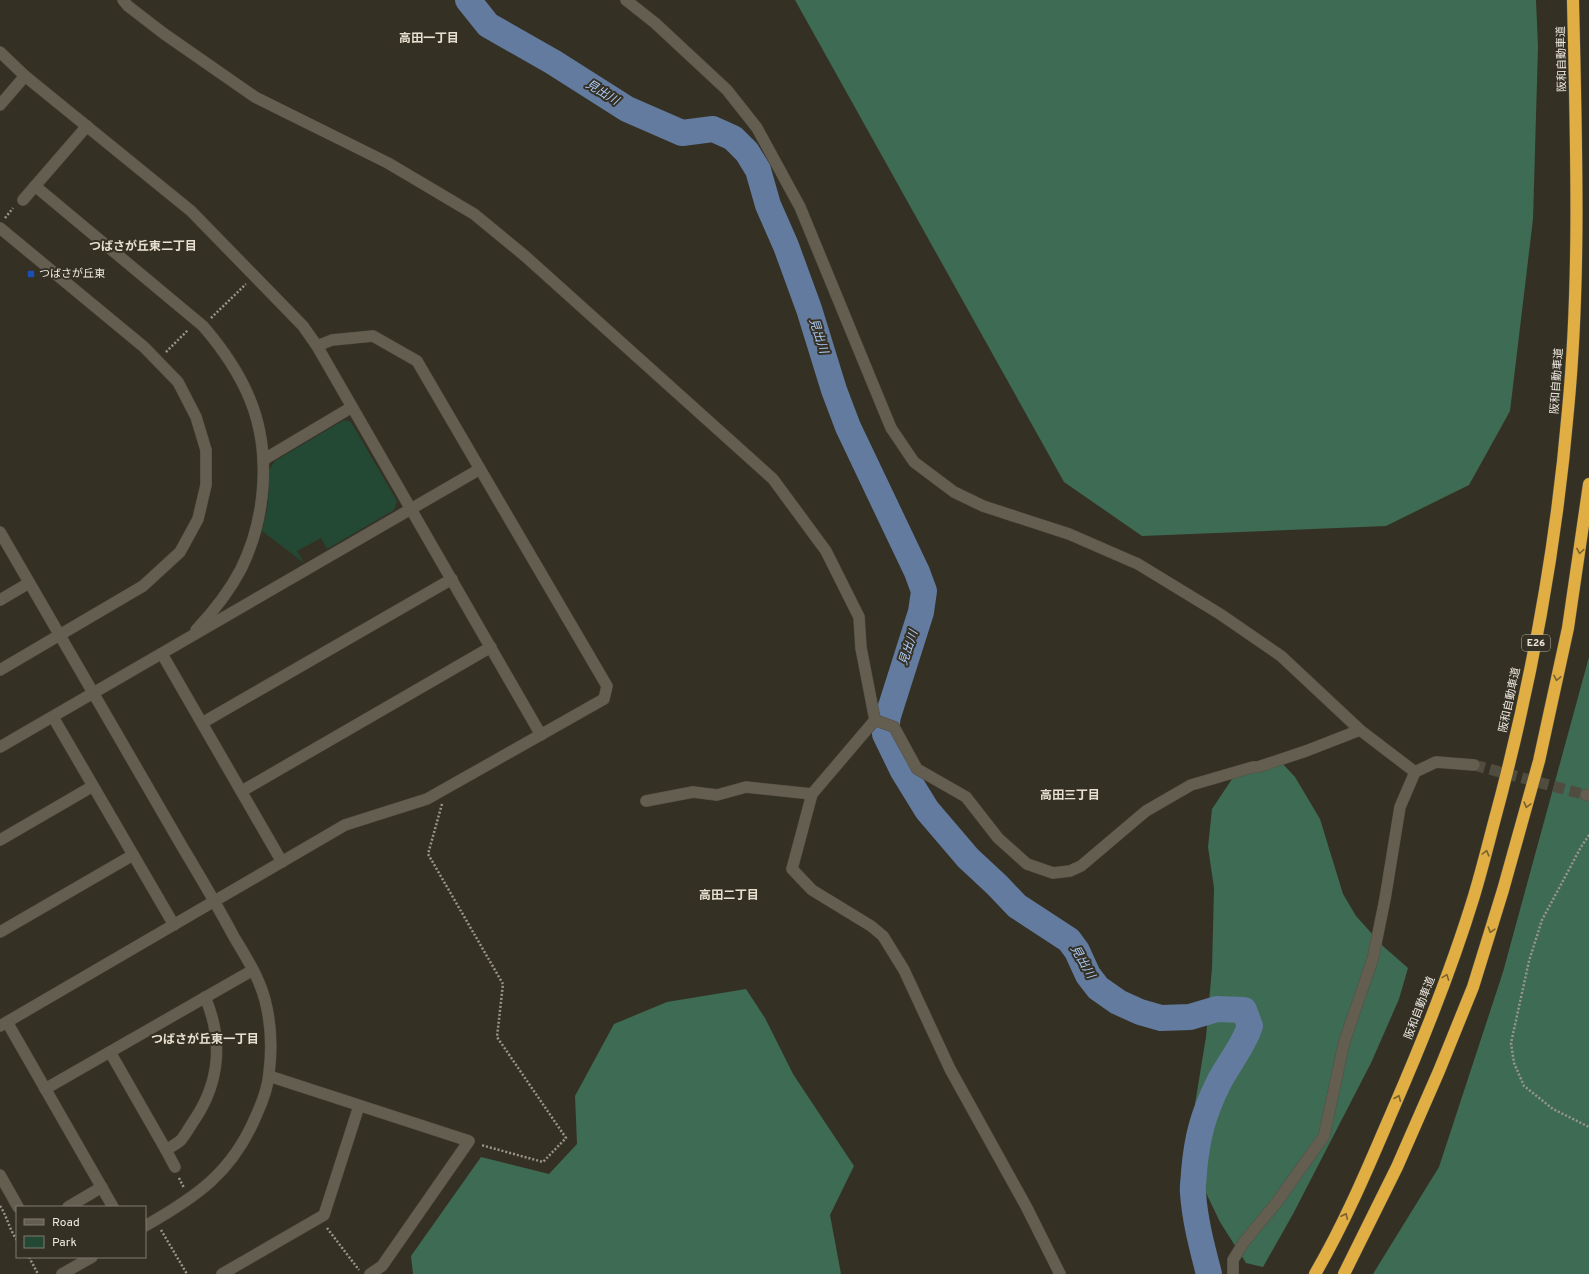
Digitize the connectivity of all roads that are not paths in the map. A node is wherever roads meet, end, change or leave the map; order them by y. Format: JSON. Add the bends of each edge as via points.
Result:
{"nodes":[{"id":1,"x":123,"y":0,"type":"edge"},
{"id":2,"x":626,"y":0,"type":"edge"},
{"id":3,"x":1574,"y":0,"type":"edge"},
{"id":4,"x":0,"y":52,"type":"edge"},
{"id":5,"x":25,"y":76,"type":"junction"},
{"id":6,"x":0,"y":105,"type":"edge"},
{"id":7,"x":87,"y":126,"type":"junction"},
{"id":8,"x":35,"y":186,"type":"junction"},
{"id":9,"x":23,"y":200,"type":"road end"},
{"id":10,"x":0,"y":228,"type":"edge"},
{"id":11,"x":317,"y":346,"type":"junction"},
{"id":12,"x":352,"y":407,"type":"junction"},
{"id":13,"x":263,"y":460,"type":"junction"},
{"id":14,"x":480,"y":468,"type":"junction"},
{"id":15,"x":1589,"y":484,"type":"edge"},
{"id":16,"x":411,"y":509,"type":"junction"},
{"id":17,"x":0,"y":532,"type":"edge"},
{"id":18,"x":452,"y":579,"type":"junction"},
{"id":19,"x":30,"y":583,"type":"junction"},
{"id":20,"x":0,"y":600,"type":"edge"},
{"id":21,"x":60,"y":635,"type":"junction"},
{"id":22,"x":188,"y":638,"type":"junction"},
{"id":23,"x":491,"y":647,"type":"junction"},
{"id":24,"x":162,"y":654,"type":"junction"},
{"id":25,"x":0,"y":670,"type":"edge"},
{"id":26,"x":94,"y":693,"type":"junction"},
{"id":27,"x":53,"y":717,"type":"junction"},
{"id":28,"x":875,"y":720,"type":"junction"},
{"id":29,"x":202,"y":723,"type":"junction"},
{"id":30,"x":1360,"y":730,"type":"junction"},
{"id":31,"x":541,"y":735,"type":"junction"},
{"id":32,"x":0,"y":748,"type":"edge"},
{"id":33,"x":1474,"y":765,"type":"tunnel mouth"},
{"id":34,"x":1415,"y":772,"type":"junction"},
{"id":35,"x":93,"y":786,"type":"junction"},
{"id":36,"x":242,"y":791,"type":"junction"},
{"id":37,"x":812,"y":794,"type":"junction"},
{"id":38,"x":646,"y":801,"type":"dead end"},
{"id":39,"x":0,"y":840,"type":"edge"},
{"id":40,"x":134,"y":855,"type":"junction"},
{"id":41,"x":282,"y":862,"type":"junction"},
{"id":42,"x":215,"y":902,"type":"junction"},
{"id":43,"x":174,"y":926,"type":"junction"},
{"id":44,"x":0,"y":932,"type":"edge"},
{"id":45,"x":253,"y":970,"type":"junction"},
{"id":46,"x":205,"y":997,"type":"junction"},
{"id":47,"x":3,"y":1024,"type":"edge"},
{"id":48,"x":110,"y":1052,"type":"junction"},
{"id":49,"x":269,"y":1076,"type":"junction"},
{"id":50,"x":45,"y":1089,"type":"junction"},
{"id":51,"x":359,"y":1106,"type":"junction"},
{"id":52,"x":166,"y":1150,"type":"junction"},
{"id":53,"x":175,"y":1167,"type":"road end"},
{"id":54,"x":0,"y":1175,"type":"edge"},
{"id":55,"x":102,"y":1188,"type":"junction"},
{"id":56,"x":17,"y":1206,"type":"edge"},
{"id":57,"x":70,"y":1206,"type":"edge"},
{"id":58,"x":113,"y":1206,"type":"edge"},
{"id":59,"x":146,"y":1226,"type":"edge"},
{"id":60,"x":90,"y":1258,"type":"edge"},
{"id":61,"x":62,"y":1274,"type":"edge"},
{"id":62,"x":222,"y":1274,"type":"edge"},
{"id":63,"x":370,"y":1274,"type":"edge"},
{"id":64,"x":1060,"y":1274,"type":"edge"},
{"id":65,"x":1233,"y":1274,"type":"edge"},
{"id":66,"x":1315,"y":1274,"type":"edge"},
{"id":67,"x":1344,"y":1274,"type":"edge"}],
"edges":[{"from":1,"to":28,"type":"street","via":[[163,33],[255,97],[388,163],[474,214],[525,256],[773,479],[826,550],[860,617],[861,648]]},
{"from":2,"to":30,"type":"street","via":[[655,23],[727,90],[757,128],[800,207],[891,428],[914,462],[954,492],[983,506],[1069,534],[1138,564],[1220,614],[1281,656]]},
{"from":66,"to":3,"type":"highway","name":"阪和自動車道","number":"E26","one_way":true,"via":[[1371,1160],[1446,979],[1470,909],[1508,770],[1540,628],[1569,409],[1575,301]]},
{"from":4,"to":5,"type":"street"},
{"from":5,"to":6,"type":"street"},
{"from":5,"to":7,"type":"street"},
{"from":7,"to":8,"type":"street"},
{"from":7,"to":11,"type":"street","via":[[191,211],[303,326]]},
{"from":8,"to":9,"type":"street"},
{"from":8,"to":13,"type":"street","via":[[201,323],[228,358],[250,398],[258,422]]},
{"from":10,"to":21,"type":"street","via":[[144,347],[178,382],[196,417],[206,450],[206,485],[198,519],[180,552],[143,586]]},
{"from":11,"to":12,"type":"street"},
{"from":11,"to":14,"type":"street","via":[[332,340],[373,336],[417,361]]},
{"from":12,"to":13,"type":"street"},
{"from":12,"to":16,"type":"street"},
{"from":13,"to":22,"type":"street","via":[[260,506],[252,540],[241,569],[217,607]]},
{"from":14,"to":16,"type":"street"},
{"from":14,"to":31,"type":"street","via":[[607,686],[604,699]]},
{"from":15,"to":67,"type":"highway","number":"E26","one_way":true,"via":[[1568,628],[1539,761],[1473,987],[1397,1167]]},
{"from":16,"to":18,"type":"street"},
{"from":16,"to":22,"type":"street"},
{"from":17,"to":19,"type":"street"},
{"from":18,"to":23,"type":"street"},
{"from":18,"to":29,"type":"street"},
{"from":19,"to":20,"type":"street"},
{"from":19,"to":21,"type":"street"},
{"from":21,"to":25,"type":"street"},
{"from":21,"to":26,"type":"street"},
{"from":22,"to":24,"type":"street"},
{"from":23,"to":31,"type":"street"},
{"from":23,"to":36,"type":"street"},
{"from":24,"to":26,"type":"street"},
{"from":24,"to":29,"type":"street"},
{"from":26,"to":27,"type":"street"},
{"from":26,"to":42,"type":"street"},
{"from":27,"to":32,"type":"street"},
{"from":27,"to":35,"type":"street"},
{"from":28,"to":30,"type":"street","via":[[894,727],[917,770],[966,797],[998,838],[1027,864],[1053,873],[1070,871],[1081,866],[1146,811],[1191,785],[1258,767]]},
{"from":28,"to":37,"type":"street"},
{"from":29,"to":36,"type":"street"},
{"from":30,"to":34,"type":"street"},
{"from":31,"to":41,"type":"street","via":[[427,799],[345,825]]},
{"from":33,"to":34,"type":"street","via":[[1436,762]]},
{"from":34,"to":65,"type":"street","via":[[1400,807],[1373,958],[1344,1043],[1324,1136],[1277,1202],[1244,1242],[1233,1260]]},
{"from":35,"to":39,"type":"street"},
{"from":35,"to":40,"type":"street"},
{"from":36,"to":41,"type":"street"},
{"from":37,"to":38,"type":"street","via":[[746,787],[717,795],[693,792]]},
{"from":37,"to":64,"type":"street","via":[[792,869],[812,890],[883,936],[904,970],[950,1069],[1027,1208]]},
{"from":40,"to":43,"type":"street"},
{"from":40,"to":44,"type":"street"},
{"from":41,"to":42,"type":"street"},
{"from":42,"to":43,"type":"street"},
{"from":42,"to":45,"type":"street"},
{"from":43,"to":47,"type":"street"},
{"from":45,"to":46,"type":"street"},
{"from":45,"to":49,"type":"street","via":[[265,1000],[270,1027]]},
{"from":46,"to":48,"type":"street"},
{"from":46,"to":52,"type":"street","via":[[212,1012],[216,1033],[216,1069],[203,1107],[180,1140]]},
{"from":47,"to":50,"type":"street"},
{"from":48,"to":50,"type":"street"},
{"from":48,"to":52,"type":"street"},
{"from":49,"to":51,"type":"street"},
{"from":49,"to":59,"type":"street","via":[[261,1105],[249,1133],[215,1179],[191,1199]]},
{"from":50,"to":55,"type":"street"},
{"from":51,"to":62,"type":"street","via":[[324,1215]]},
{"from":51,"to":63,"type":"street","via":[[469,1141],[382,1266]]},
{"from":52,"to":53,"type":"street"},
{"from":54,"to":56,"type":"street"},
{"from":55,"to":57,"type":"street"},
{"from":55,"to":58,"type":"street"},
{"from":60,"to":61,"type":"street"}]}
